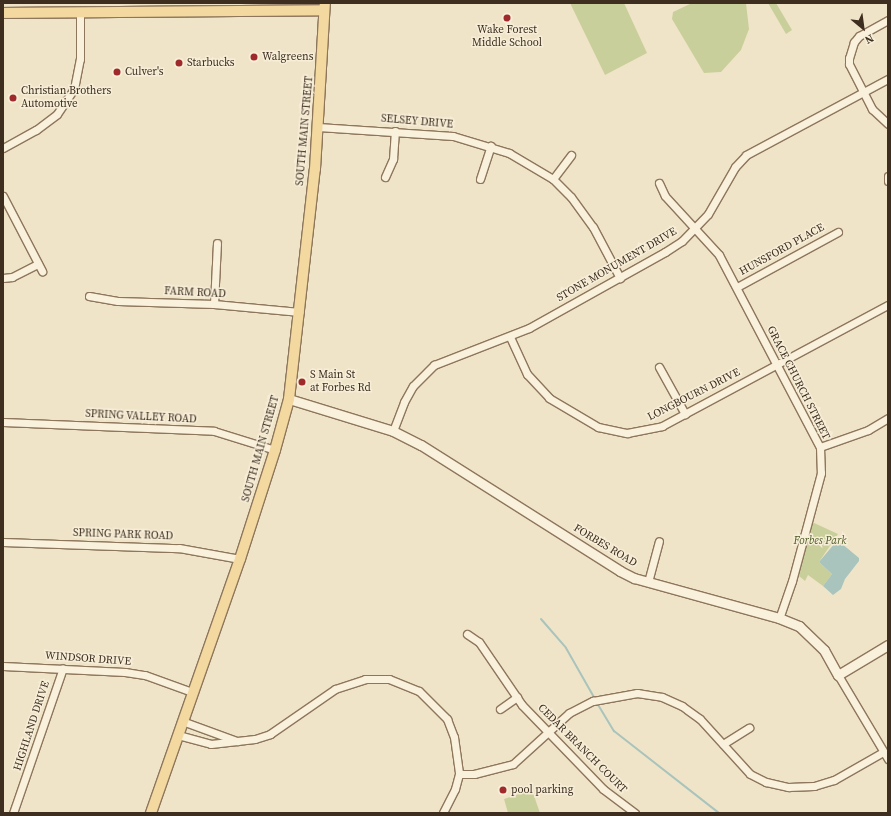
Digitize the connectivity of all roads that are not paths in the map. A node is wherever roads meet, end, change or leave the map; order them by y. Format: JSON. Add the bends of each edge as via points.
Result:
{"nodes":[{"id":1,"x":324,"y":6,"type":"edge"},
{"id":2,"x":80,"y":11,"type":"junction"},
{"id":3,"x":3,"y":13,"type":"edge"},
{"id":4,"x":888,"y":20,"type":"edge"},
{"id":5,"x":888,"y":79,"type":"edge"},
{"id":6,"x":864,"y":92,"type":"junction"},
{"id":7,"x":888,"y":124,"type":"edge"},
{"id":8,"x":318,"y":127,"type":"junction"},
{"id":9,"x":395,"y":131,"type":"junction"},
{"id":10,"x":491,"y":146,"type":"junction"},
{"id":11,"x":3,"y":148,"type":"edge"},
{"id":12,"x":571,"y":155,"type":"dead end"},
{"id":13,"x":888,"y":176,"type":"edge"},
{"id":14,"x":385,"y":177,"type":"dead end"},
{"id":15,"x":480,"y":179,"type":"dead end"},
{"id":16,"x":553,"y":179,"type":"junction"},
{"id":17,"x":888,"y":181,"type":"edge"},
{"id":18,"x":659,"y":183,"type":"dead end"},
{"id":19,"x":3,"y":196,"type":"edge"},
{"id":20,"x":696,"y":228,"type":"junction"},
{"id":21,"x":838,"y":232,"type":"dead end"},
{"id":22,"x":217,"y":243,"type":"dead end"},
{"id":23,"x":38,"y":264,"type":"junction"},
{"id":24,"x":42,"y":271,"type":"dead end"},
{"id":25,"x":3,"y":278,"type":"edge"},
{"id":26,"x":620,"y":278,"type":"junction"},
{"id":27,"x":737,"y":287,"type":"junction"},
{"id":28,"x":89,"y":296,"type":"dead end"},
{"id":29,"x":214,"y":304,"type":"junction"},
{"id":30,"x":888,"y":305,"type":"edge"},
{"id":31,"x":300,"y":312,"type":"junction"},
{"id":32,"x":510,"y":337,"type":"junction"},
{"id":33,"x":777,"y":364,"type":"junction"},
{"id":34,"x":659,"y":367,"type":"dead end"},
{"id":35,"x":288,"y":399,"type":"junction"},
{"id":36,"x":685,"y":414,"type":"junction"},
{"id":37,"x":888,"y":418,"type":"edge"},
{"id":38,"x":3,"y":422,"type":"edge"},
{"id":39,"x":393,"y":431,"type":"junction"},
{"id":40,"x":820,"y":447,"type":"junction"},
{"id":41,"x":275,"y":450,"type":"junction"},
{"id":42,"x":659,"y":541,"type":"dead end"},
{"id":43,"x":3,"y":542,"type":"edge"},
{"id":44,"x":240,"y":559,"type":"junction"},
{"id":45,"x":648,"y":582,"type":"junction"},
{"id":46,"x":780,"y":618,"type":"junction"},
{"id":47,"x":467,"y":634,"type":"dead end"},
{"id":48,"x":888,"y":645,"type":"edge"},
{"id":49,"x":3,"y":666,"type":"edge"},
{"id":50,"x":63,"y":668,"type":"junction"},
{"id":51,"x":838,"y":674,"type":"junction"},
{"id":52,"x":192,"y":692,"type":"junction"},
{"id":53,"x":517,"y":697,"type":"junction"},
{"id":54,"x":500,"y":709,"type":"dead end"},
{"id":55,"x":182,"y":722,"type":"junction"},
{"id":56,"x":748,"y":728,"type":"dead end"},
{"id":57,"x":548,"y":732,"type":"junction"},
{"id":58,"x":178,"y":735,"type":"junction"},
{"id":59,"x":237,"y":741,"type":"junction"},
{"id":60,"x":723,"y":744,"type":"junction"},
{"id":61,"x":883,"y":752,"type":"junction"},
{"id":62,"x":888,"y":759,"type":"edge"},
{"id":63,"x":459,"y":774,"type":"junction"},
{"id":64,"x":13,"y":813,"type":"edge"},
{"id":65,"x":151,"y":813,"type":"edge"},
{"id":66,"x":443,"y":813,"type":"edge"},
{"id":67,"x":634,"y":813,"type":"edge"}],
"edges":[{"from":1,"to":2,"type":"main road"},
{"from":1,"to":8,"type":"main road","name":"SOUTH MAIN STREET"},
{"from":2,"to":3,"type":"main road"},
{"from":2,"to":11,"type":"street","via":[[80,59],[74,89],[57,114],[36,130]]},
{"from":4,"to":6,"type":"street","via":[[859,36],[851,48],[849,64]]},
{"from":5,"to":6,"type":"street","name":"STONE MONUMENT DRIVE"},
{"from":6,"to":7,"type":"street","via":[[872,109]]},
{"from":6,"to":20,"type":"street","name":"STONE MONUMENT DRIVE","via":[[746,155],[735,167],[708,214]]},
{"from":8,"to":9,"type":"street","name":"SELSEY DRIVE"},
{"from":8,"to":31,"type":"main road","name":"SOUTH MAIN STREET"},
{"from":9,"to":10,"type":"street","name":"SELSEY DRIVE","via":[[453,136]]},
{"from":9,"to":14,"type":"street","via":[[393,159]]},
{"from":10,"to":15,"type":"street"},
{"from":10,"to":16,"type":"street","name":"SELSEY DRIVE","via":[[510,153]]},
{"from":12,"to":16,"type":"street"},
{"from":13,"to":17,"type":"street"},
{"from":16,"to":26,"type":"street","name":"SELSEY DRIVE","via":[[583,212]]},
{"from":18,"to":20,"type":"street","name":"GRACE CHURCH STREET","via":[[665,196]]},
{"from":19,"to":23,"type":"street"},
{"from":20,"to":26,"type":"street","name":"STONE MONUMENT DRIVE","via":[[665,252]]},
{"from":20,"to":27,"type":"street","name":"GRACE CHURCH STREET","via":[[719,255]]},
{"from":21,"to":27,"type":"street","name":"HUNSFORD PLACE"},
{"from":22,"to":29,"type":"street"},
{"from":23,"to":24,"type":"street"},
{"from":23,"to":25,"type":"street","via":[[12,277]]},
{"from":26,"to":32,"type":"street","name":"STONE MONUMENT DRIVE"},
{"from":27,"to":33,"type":"street","name":"GRACE CHURCH STREET"},
{"from":28,"to":29,"type":"street","name":"FARM ROAD","via":[[118,301]]},
{"from":29,"to":31,"type":"street","name":"FARM ROAD"},
{"from":30,"to":33,"type":"street","name":"LONGBOURN DRIVE"},
{"from":31,"to":35,"type":"main road","name":"SOUTH MAIN STREET"},
{"from":32,"to":36,"type":"street","name":"LONGBOURN DRIVE","via":[[527,374],[536,386],[549,398],[598,427],[628,433],[648,430]]},
{"from":32,"to":39,"type":"street","name":"STONE MONUMENT DRIVE","via":[[434,365],[413,386]]},
{"from":33,"to":36,"type":"street","name":"LONGBOURN DRIVE"},
{"from":33,"to":40,"type":"street","name":"GRACE CHURCH STREET"},
{"from":34,"to":36,"type":"street"},
{"from":35,"to":39,"type":"street","name":"FORBES ROAD"},
{"from":35,"to":41,"type":"main road","name":"SOUTH MAIN STREET"},
{"from":37,"to":40,"type":"street","via":[[868,430]]},
{"from":38,"to":41,"type":"street","name":"SPRING VALLEY ROAD","via":[[214,431]]},
{"from":39,"to":45,"type":"street","name":"FORBES ROAD","via":[[446,460],[620,571]]},
{"from":40,"to":46,"type":"street","name":"GRACE CHURCH STREET","via":[[821,473]]},
{"from":41,"to":44,"type":"main road","name":"SOUTH MAIN STREET"},
{"from":42,"to":45,"type":"street"},
{"from":43,"to":44,"type":"street","name":"SPRING PARK ROAD","via":[[179,548]]},
{"from":44,"to":52,"type":"main road","name":"SOUTH MAIN STREET"},
{"from":45,"to":46,"type":"street","name":"FORBES ROAD"},
{"from":46,"to":51,"type":"street","name":"FORBES ROAD","via":[[799,626],[812,636]]},
{"from":47,"to":53,"type":"street","name":"CEDAR BRANCH COURT","via":[[479,642]]},
{"from":48,"to":51,"type":"street"},
{"from":49,"to":50,"type":"street","name":"WINDSOR DRIVE"},
{"from":50,"to":52,"type":"street","name":"WINDSOR DRIVE","via":[[145,675]]},
{"from":50,"to":64,"type":"street","name":"HIGHLAND DRIVE"},
{"from":51,"to":61,"type":"street","name":"FORBES ROAD"},
{"from":52,"to":55,"type":"main road","name":"SOUTH MAIN STREET"},
{"from":53,"to":54,"type":"street"},
{"from":53,"to":57,"type":"street","name":"CEDAR BRANCH COURT"},
{"from":55,"to":58,"type":"main road","name":"SOUTH MAIN STREET"},
{"from":55,"to":59,"type":"street"},
{"from":56,"to":60,"type":"street"},
{"from":57,"to":60,"type":"street","via":[[569,713],[593,701],[637,693],[662,697],[682,706],[700,719]]},
{"from":57,"to":63,"type":"street","via":[[513,764],[474,774]]},
{"from":57,"to":67,"type":"street","name":"CEDAR BRANCH COURT","via":[[603,789]]},
{"from":58,"to":59,"type":"street","via":[[211,744]]},
{"from":58,"to":65,"type":"main road","name":"SOUTH MAIN STREET"},
{"from":59,"to":63,"type":"street","via":[[270,734],[335,689],[381,677],[419,691],[446,719],[454,737]]},
{"from":60,"to":61,"type":"street","via":[[750,774],[766,782],[788,787],[814,786],[834,780]]},
{"from":61,"to":62,"type":"street","name":"FORBES ROAD"},
{"from":63,"to":66,"type":"street"}]}
